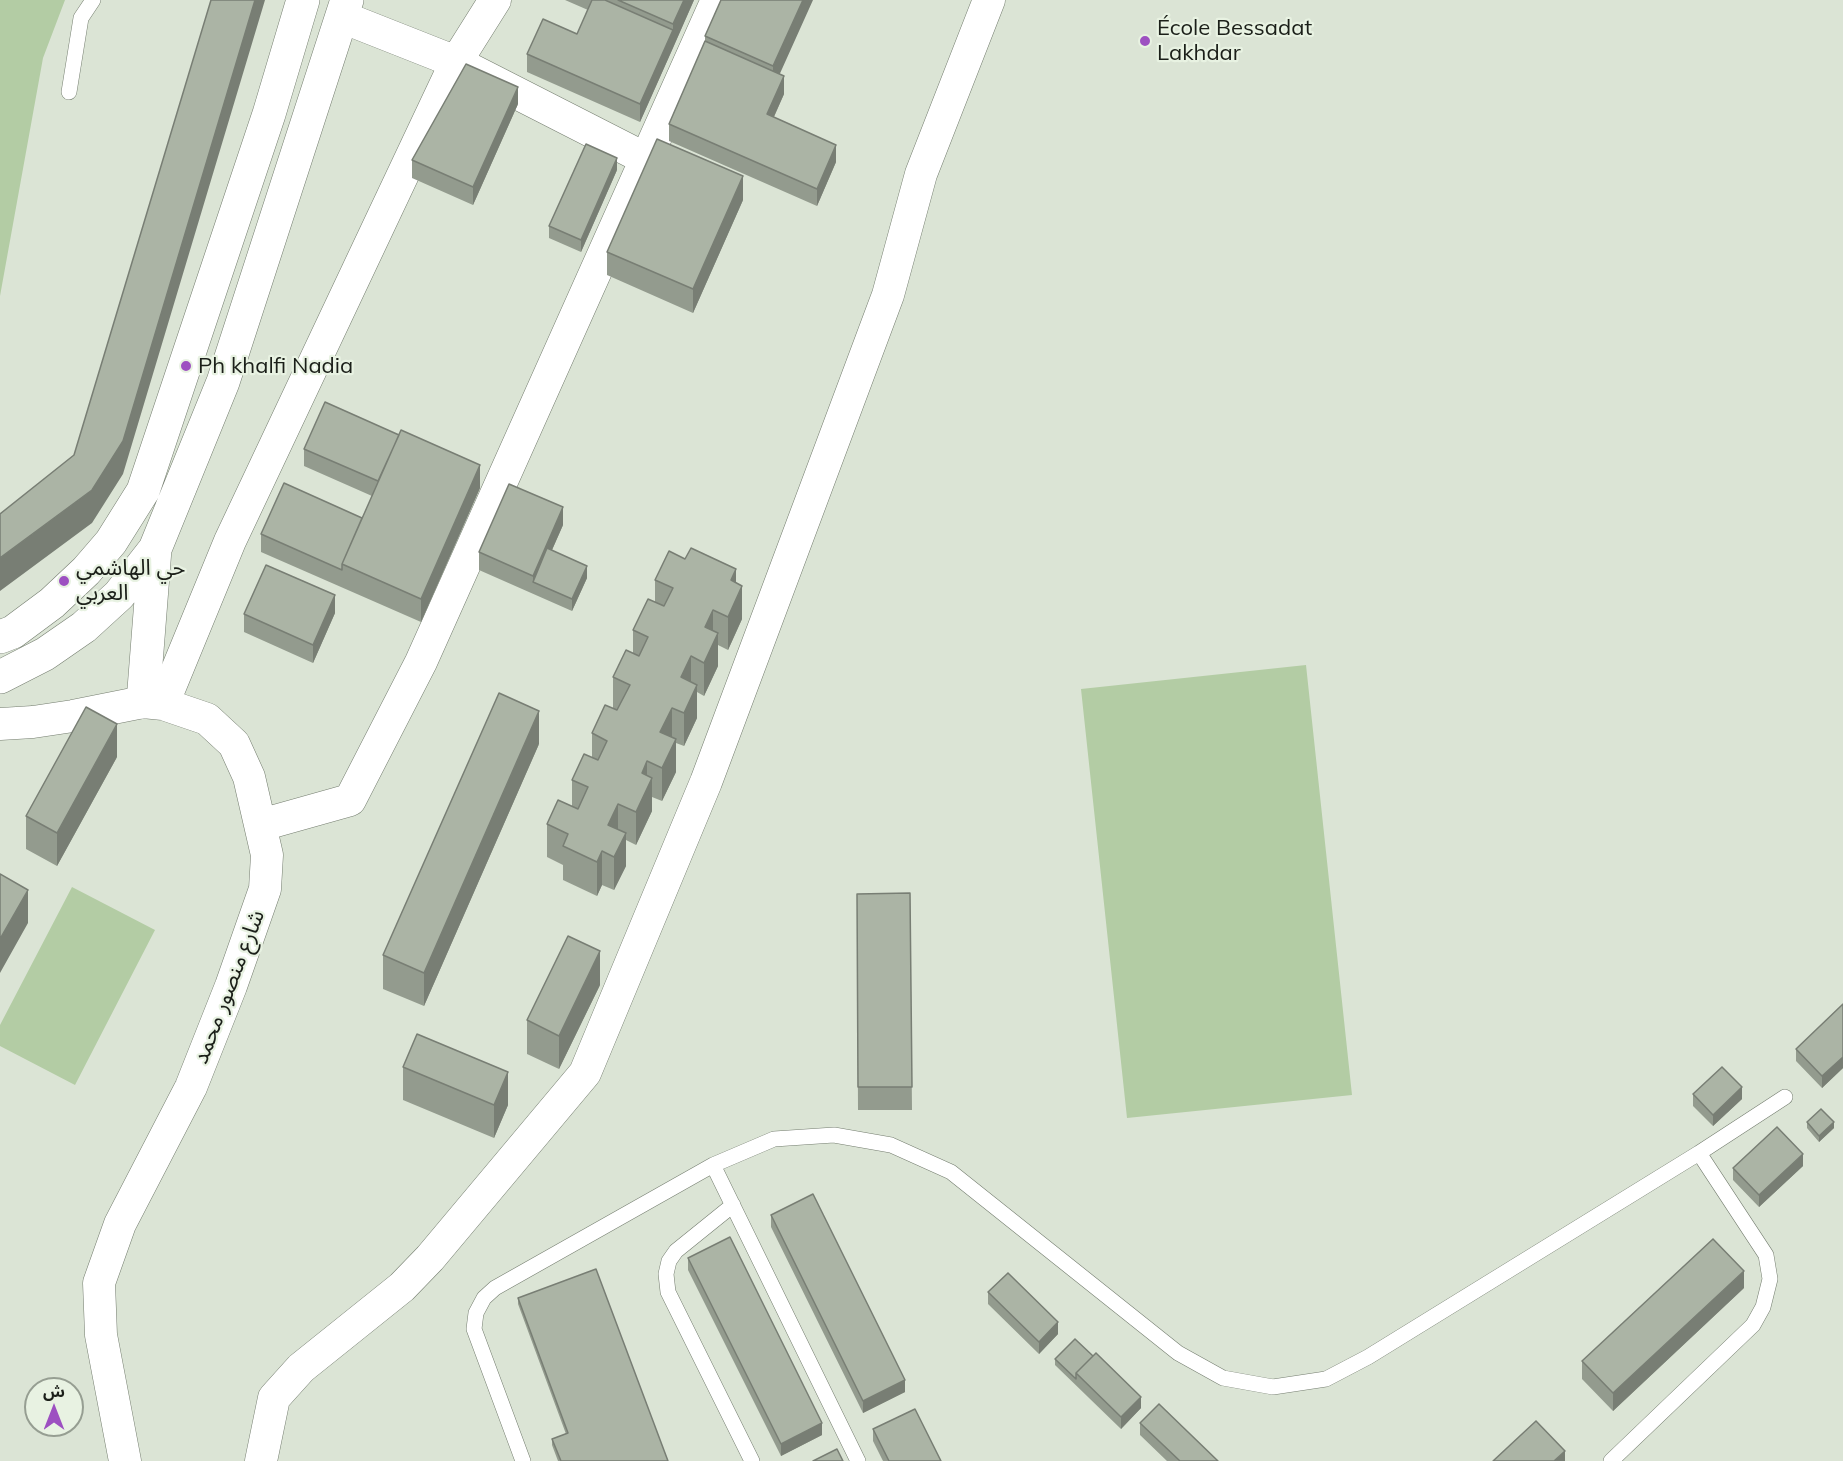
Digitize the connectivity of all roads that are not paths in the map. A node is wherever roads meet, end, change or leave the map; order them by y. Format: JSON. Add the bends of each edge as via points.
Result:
{"nodes":[{"id":1,"x":93,"y":0,"type":"edge"},
{"id":2,"x":303,"y":0,"type":"edge"},
{"id":3,"x":495,"y":0,"type":"edge"},
{"id":4,"x":717,"y":0,"type":"edge"},
{"id":5,"x":989,"y":0,"type":"edge"},
{"id":6,"x":344,"y":8,"type":"edge"},
{"id":7,"x":456,"y":62,"type":"junction"},
{"id":8,"x":69,"y":92,"type":"dead end"},
{"id":9,"x":646,"y":159,"type":"junction"},
{"id":10,"x":155,"y":549,"type":"junction"},
{"id":11,"x":0,"y":637,"type":"edge"},
{"id":12,"x":0,"y":677,"type":"edge"},
{"id":13,"x":153,"y":703,"type":"junction"},
{"id":14,"x":0,"y":724,"type":"edge"},
{"id":15,"x":261,"y":825,"type":"junction"},
{"id":16,"x":1785,"y":1097,"type":"dead end"},
{"id":17,"x":1699,"y":1153,"type":"junction"},
{"id":18,"x":713,"y":1165,"type":"junction"},
{"id":19,"x":733,"y":1205,"type":"junction"},
{"id":20,"x":125,"y":1461,"type":"edge"},
{"id":21,"x":261,"y":1461,"type":"edge"},
{"id":22,"x":524,"y":1461,"type":"edge"},
{"id":23,"x":752,"y":1461,"type":"edge"},
{"id":24,"x":858,"y":1461,"type":"edge"},
{"id":25,"x":1611,"y":1461,"type":"edge"}],
"edges":[{"from":1,"to":8,"type":"lane","via":[[81,18]]},
{"from":2,"to":11,"type":"street","via":[[143,491],[111,542],[86,572],[52,603]]},
{"from":3,"to":7,"type":"street"},
{"from":4,"to":9,"type":"street"},
{"from":5,"to":21,"type":"street","via":[[921,174],[888,295],[710,771],[585,1073],[430,1258],[402,1287],[302,1368],[274,1398]]},
{"from":6,"to":7,"type":"street"},
{"from":6,"to":10,"type":"street","via":[[223,382]]},
{"from":7,"to":9,"type":"street"},
{"from":7,"to":13,"type":"street"},
{"from":9,"to":15,"type":"street","via":[[421,662],[350,800]]},
{"from":10,"to":12,"type":"street","via":[[119,595],[84,627],[45,654]]},
{"from":10,"to":13,"type":"street"},
{"from":13,"to":14,"type":"street"},
{"from":13,"to":15,"type":"street","name":"شارع منصور محمد","via":[[207,719],[234,744],[249,777]]},
{"from":15,"to":20,"type":"street","name":"شارع منصور محمد","via":[[267,855],[265,890],[191,1087],[120,1224],[99,1283],[101,1335]]},
{"from":16,"to":17,"type":"lane"},
{"from":17,"to":18,"type":"lane","via":[[1368,1357],[1326,1379],[1273,1387],[1223,1378],[1178,1353],[951,1172],[891,1145],[834,1135],[774,1139]]},
{"from":17,"to":25,"type":"lane","via":[[1766,1255],[1770,1279],[1763,1307],[1753,1325]]},
{"from":18,"to":19,"type":"lane"},
{"from":18,"to":22,"type":"lane","via":[[495,1288],[484,1298],[476,1313],[474,1329]]},
{"from":19,"to":23,"type":"lane","via":[[676,1251],[666,1274],[668,1292]]},
{"from":19,"to":24,"type":"lane"}]}
